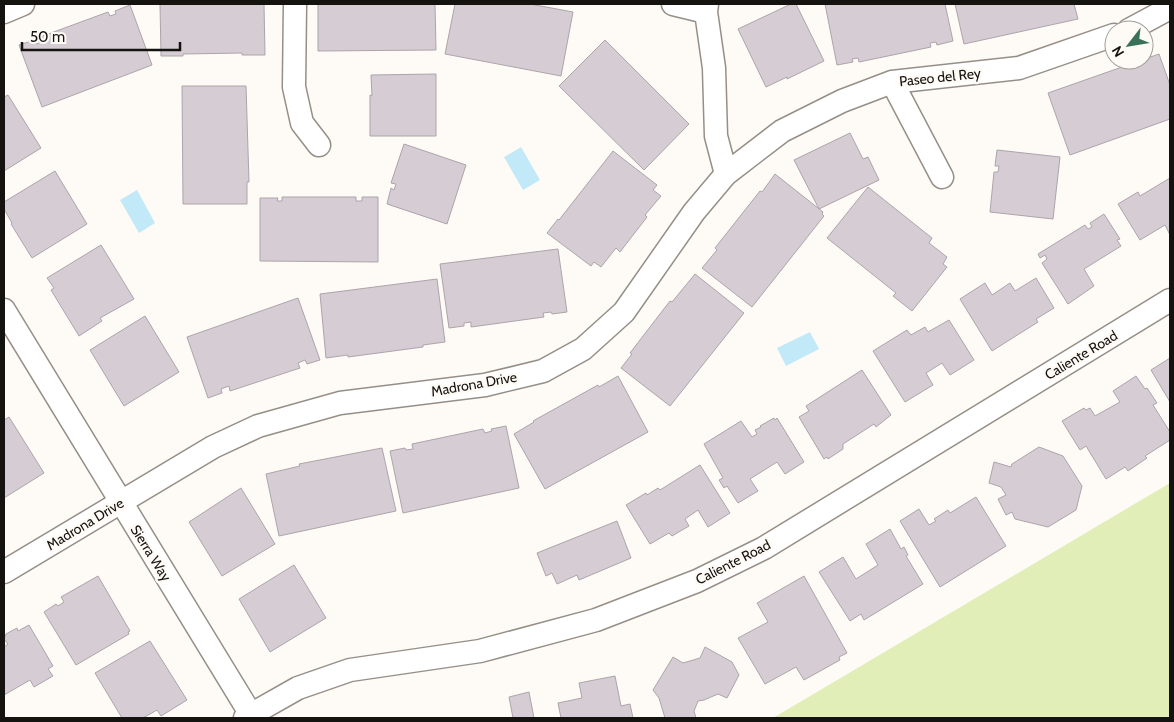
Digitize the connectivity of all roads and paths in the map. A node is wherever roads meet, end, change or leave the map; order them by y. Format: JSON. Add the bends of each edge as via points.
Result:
{"nodes":[{"id":1,"x":23,"y":4,"type":"edge"},
{"id":2,"x":295,"y":4,"type":"edge"},
{"id":3,"x":673,"y":4,"type":"edge"},
{"id":4,"x":706,"y":8,"type":"edge"},
{"id":5,"x":1170,"y":8,"type":"edge"},
{"id":6,"x":4,"y":12,"type":"edge"},
{"id":7,"x":1148,"y":20,"type":"edge"},
{"id":8,"x":1104,"y":38,"type":"edge"},
{"id":9,"x":892,"y":82,"type":"junction"},
{"id":10,"x":319,"y":145,"type":"dead end"},
{"id":11,"x":726,"y":174,"type":"junction"},
{"id":12,"x":942,"y":177,"type":"dead end"},
{"id":13,"x":1170,"y":300,"type":"edge"},
{"id":14,"x":4,"y":310,"type":"edge"},
{"id":15,"x":120,"y":502,"type":"junction"},
{"id":16,"x":4,"y":572,"type":"edge"},
{"id":17,"x":250,"y":717,"type":"edge"}],
"edges":[{"from":1,"to":6,"type":"street"},
{"from":2,"to":10,"type":"street","via":[[294,87],[302,122]]},
{"from":3,"to":4,"type":"street"},
{"from":4,"to":11,"type":"street","via":[[714,68],[716,136]]},
{"from":5,"to":7,"type":"street"},
{"from":8,"to":9,"type":"street","name":"Paseo del Rey","via":[[1019,68]]},
{"from":9,"to":11,"type":"street","name":"Paseo del Rey","via":[[842,101],[782,131]]},
{"from":9,"to":12,"type":"street"},
{"from":11,"to":15,"type":"street","name":"Madrona Drive","via":[[694,212],[624,312],[583,349],[543,371],[485,385],[340,403],[258,426],[212,447]]},
{"from":13,"to":17,"type":"street","name":"Caliente Road","via":[[764,548],[698,581],[596,620],[480,651],[350,670],[298,688]]},
{"from":14,"to":15,"type":"street","name":"Sierra Way"},
{"from":15,"to":16,"type":"street","name":"Madrona Drive"},
{"from":15,"to":17,"type":"street","name":"Sierra Way"}]}
